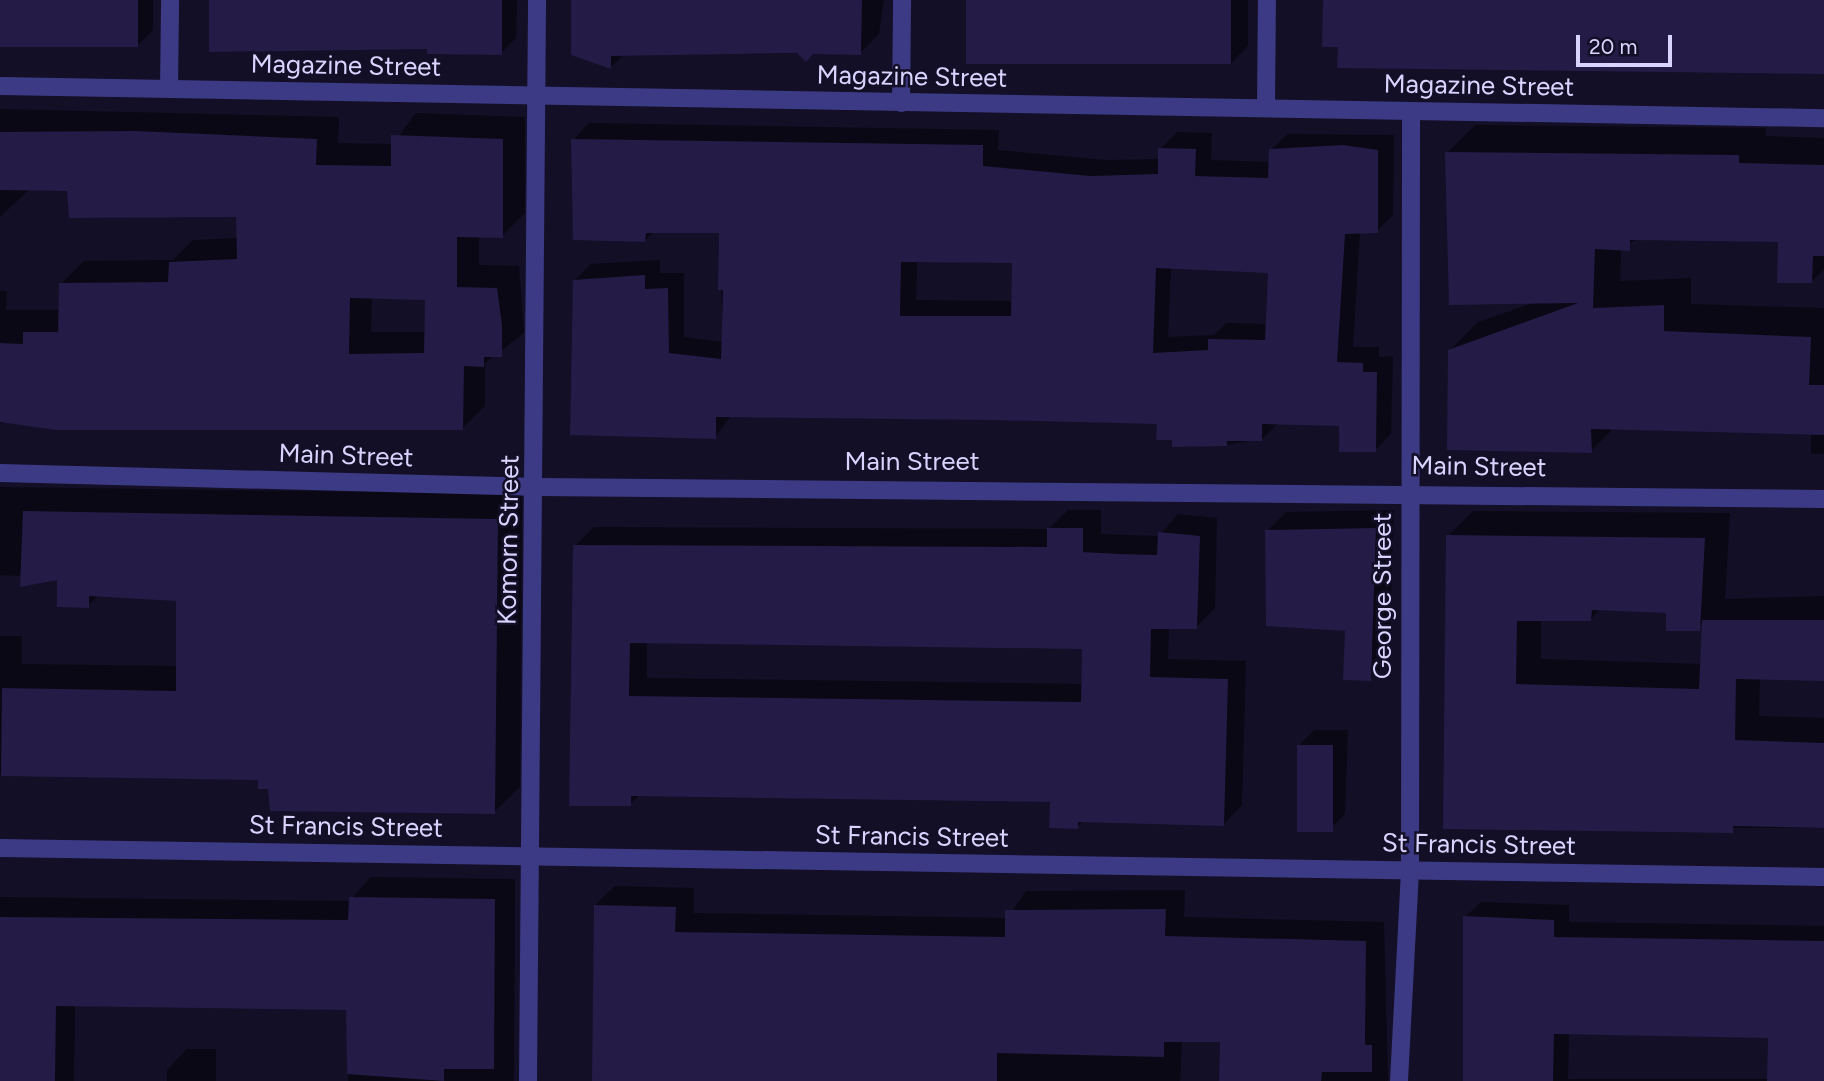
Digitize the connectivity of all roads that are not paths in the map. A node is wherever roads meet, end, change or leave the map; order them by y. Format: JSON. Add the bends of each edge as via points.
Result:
{"nodes":[{"id":1,"x":170,"y":0,"type":"edge"},
{"id":2,"x":537,"y":0,"type":"edge"},
{"id":3,"x":902,"y":0,"type":"edge"},
{"id":4,"x":1267,"y":0,"type":"edge"},
{"id":5,"x":0,"y":86,"type":"edge"},
{"id":6,"x":169,"y":88,"type":"junction"},
{"id":7,"x":536,"y":97,"type":"junction"},
{"id":8,"x":901,"y":103,"type":"junction"},
{"id":9,"x":1266,"y":108,"type":"junction"},
{"id":10,"x":1411,"y":111,"type":"junction"},
{"id":11,"x":1824,"y":118,"type":"edge"},
{"id":12,"x":0,"y":473,"type":"edge"},
{"id":13,"x":538,"y":487,"type":"junction"},
{"id":14,"x":1409,"y":492,"type":"junction"},
{"id":15,"x":1824,"y":499,"type":"edge"},
{"id":16,"x":0,"y":848,"type":"edge"},
{"id":17,"x":529,"y":857,"type":"junction"},
{"id":18,"x":1410,"y":869,"type":"junction"},
{"id":19,"x":1824,"y":877,"type":"edge"},
{"id":20,"x":528,"y":1081,"type":"edge"},
{"id":21,"x":1399,"y":1081,"type":"edge"}],
"edges":[{"from":1,"to":6,"type":"street"},
{"from":2,"to":7,"type":"street","name":"Komorn Street"},
{"from":3,"to":8,"type":"street"},
{"from":4,"to":9,"type":"street"},
{"from":5,"to":6,"type":"street","name":"Magazine Street"},
{"from":6,"to":7,"type":"street","name":"Magazine Street"},
{"from":7,"to":8,"type":"street","name":"Magazine Street"},
{"from":7,"to":13,"type":"street","name":"Komorn Street"},
{"from":8,"to":9,"type":"street","name":"Magazine Street"},
{"from":9,"to":10,"type":"street","name":"Magazine Street"},
{"from":10,"to":11,"type":"street","name":"Magazine Street"},
{"from":10,"to":14,"type":"street","name":"George Street"},
{"from":12,"to":13,"type":"street","name":"Main Street"},
{"from":13,"to":14,"type":"street","name":"Main Street"},
{"from":13,"to":17,"type":"street","name":"Komorn Street"},
{"from":14,"to":15,"type":"street","name":"Main Street"},
{"from":14,"to":18,"type":"street","name":"George Street"},
{"from":16,"to":17,"type":"street","name":"St Francis Street"},
{"from":17,"to":18,"type":"street","name":"St Francis Street"},
{"from":17,"to":20,"type":"street","name":"Komorn Street"},
{"from":18,"to":19,"type":"street","name":"St Francis Street"},
{"from":18,"to":21,"type":"street","name":"George Street"}]}
